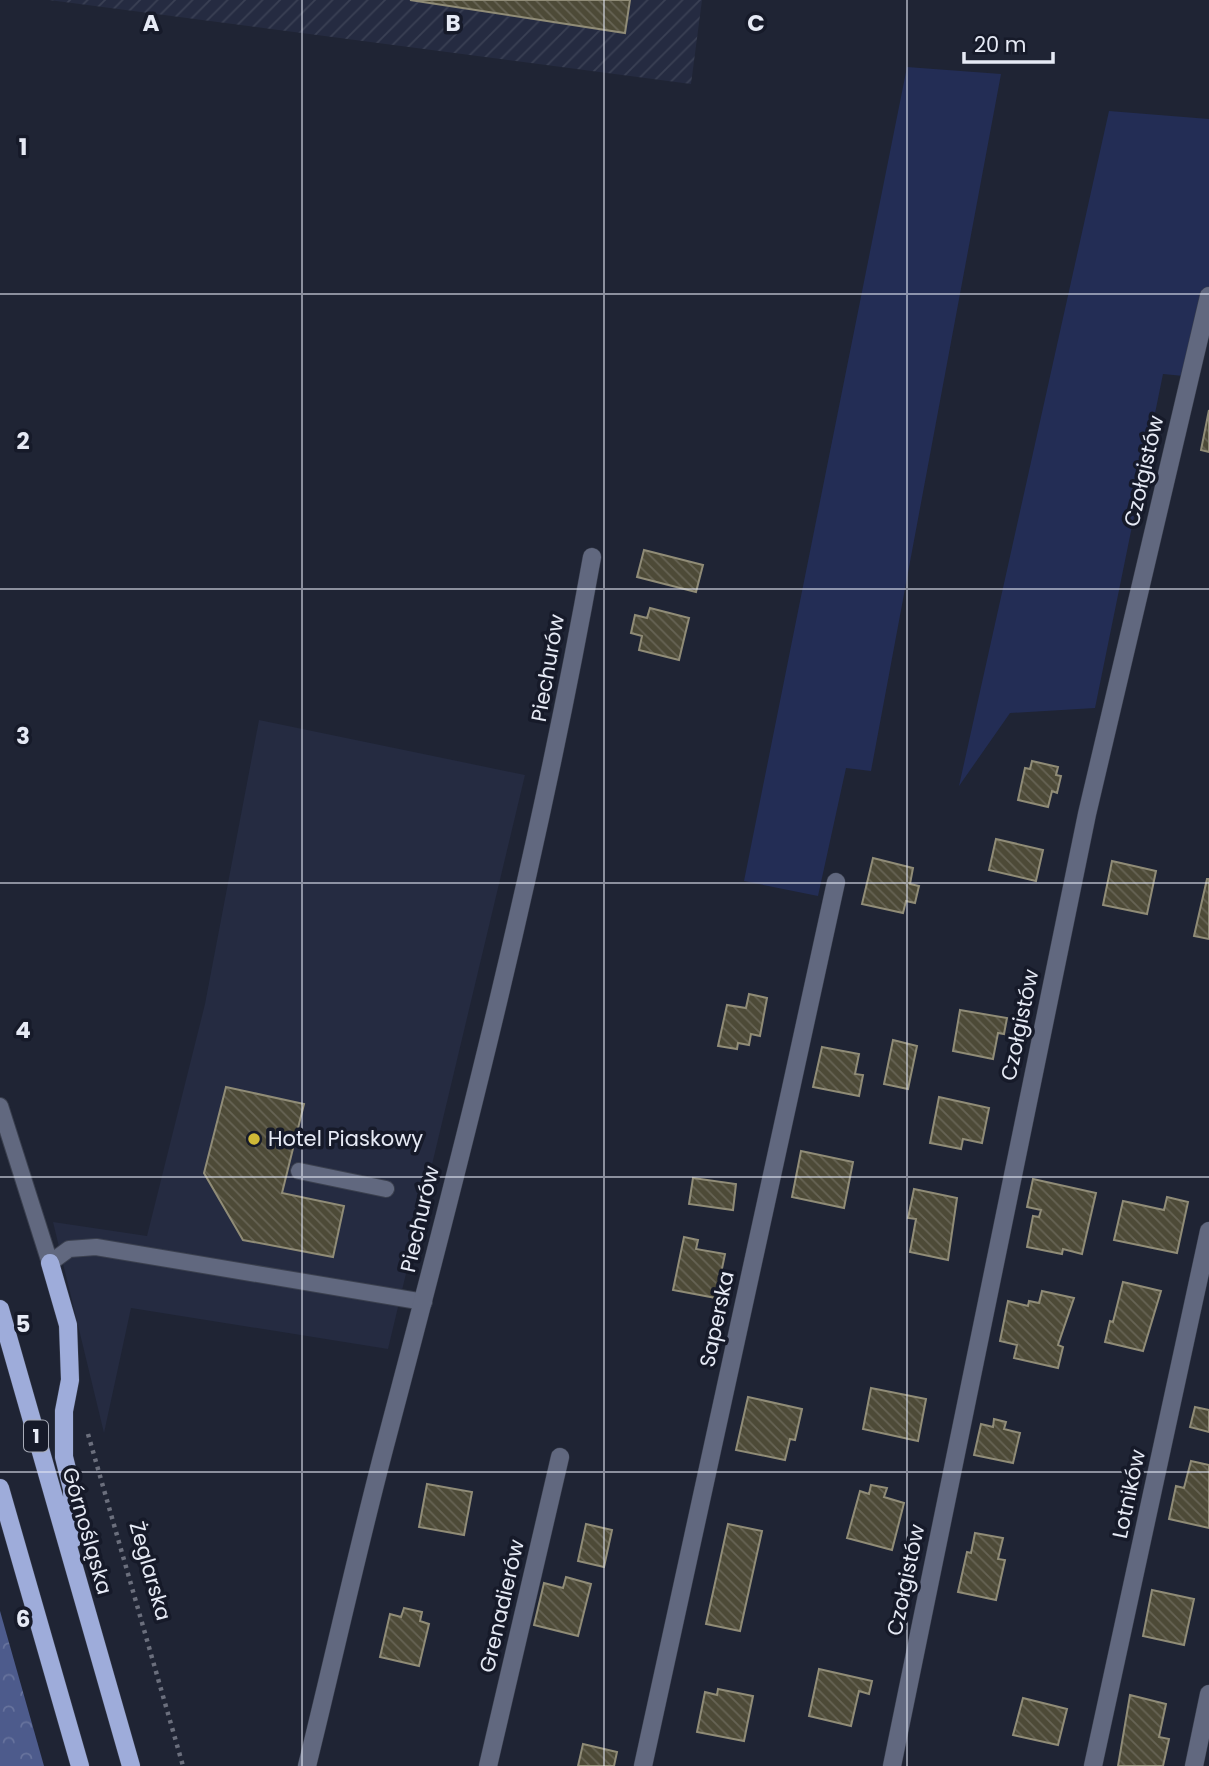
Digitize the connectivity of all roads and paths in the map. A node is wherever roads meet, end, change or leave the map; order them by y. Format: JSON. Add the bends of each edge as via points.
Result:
{"nodes":[{"id":1,"x":1209,"y":296,"type":"edge"},
{"id":2,"x":592,"y":557,"type":"dead end"},
{"id":3,"x":836,"y":882,"type":"dead end"},
{"id":4,"x":0,"y":1106,"type":"edge"},
{"id":5,"x":299,"y":1171,"type":"dead end"},
{"id":6,"x":386,"y":1189,"type":"dead end"},
{"id":7,"x":1209,"y":1231,"type":"edge"},
{"id":8,"x":50,"y":1263,"type":"junction"},
{"id":9,"x":424,"y":1302,"type":"junction"},
{"id":10,"x":0,"y":1309,"type":"edge"},
{"id":11,"x":68,"y":1390,"type":"junction"},
{"id":12,"x":560,"y":1457,"type":"dead end"},
{"id":13,"x":0,"y":1488,"type":"edge"},
{"id":14,"x":73,"y":1564,"type":"junction"},
{"id":15,"x":1209,"y":1695,"type":"edge"},
{"id":16,"x":80,"y":1766,"type":"edge"},
{"id":17,"x":131,"y":1766,"type":"edge"},
{"id":18,"x":183,"y":1766,"type":"edge"},
{"id":19,"x":307,"y":1766,"type":"edge"},
{"id":20,"x":488,"y":1766,"type":"edge"},
{"id":21,"x":643,"y":1766,"type":"edge"},
{"id":22,"x":892,"y":1766,"type":"edge"},
{"id":23,"x":1093,"y":1766,"type":"edge"},
{"id":24,"x":1194,"y":1766,"type":"edge"}],
"edges":[{"from":1,"to":22,"type":"street","name":"Czołgistów","via":[[1087,814]]},
{"from":2,"to":9,"type":"street","name":"Piechurów","via":[[561,729]]},
{"from":3,"to":21,"type":"street","name":"Saperska"},
{"from":4,"to":8,"type":"lane"},
{"from":5,"to":6,"type":"lane"},
{"from":7,"to":23,"type":"street","name":"Lotników"},
{"from":8,"to":9,"type":"lane","via":[[69,1249],[96,1247]]},
{"from":8,"to":11,"type":"main road","via":[[68,1325]]},
{"from":9,"to":19,"type":"street","name":"Piechurów"},
{"from":10,"to":14,"type":"main road","name":"Górnośląska","number":"1"},
{"from":11,"to":14,"type":"main road","via":[[64,1457],[72,1489]]},
{"from":11,"to":18,"type":"path","name":"Żeglarska","via":[[94,1446]]},
{"from":12,"to":20,"type":"street","name":"Grenadierów"},
{"from":13,"to":16,"type":"main road"},
{"from":14,"to":17,"type":"main road","name":"Górnośląska","number":"1"},
{"from":15,"to":24,"type":"street"}]}
